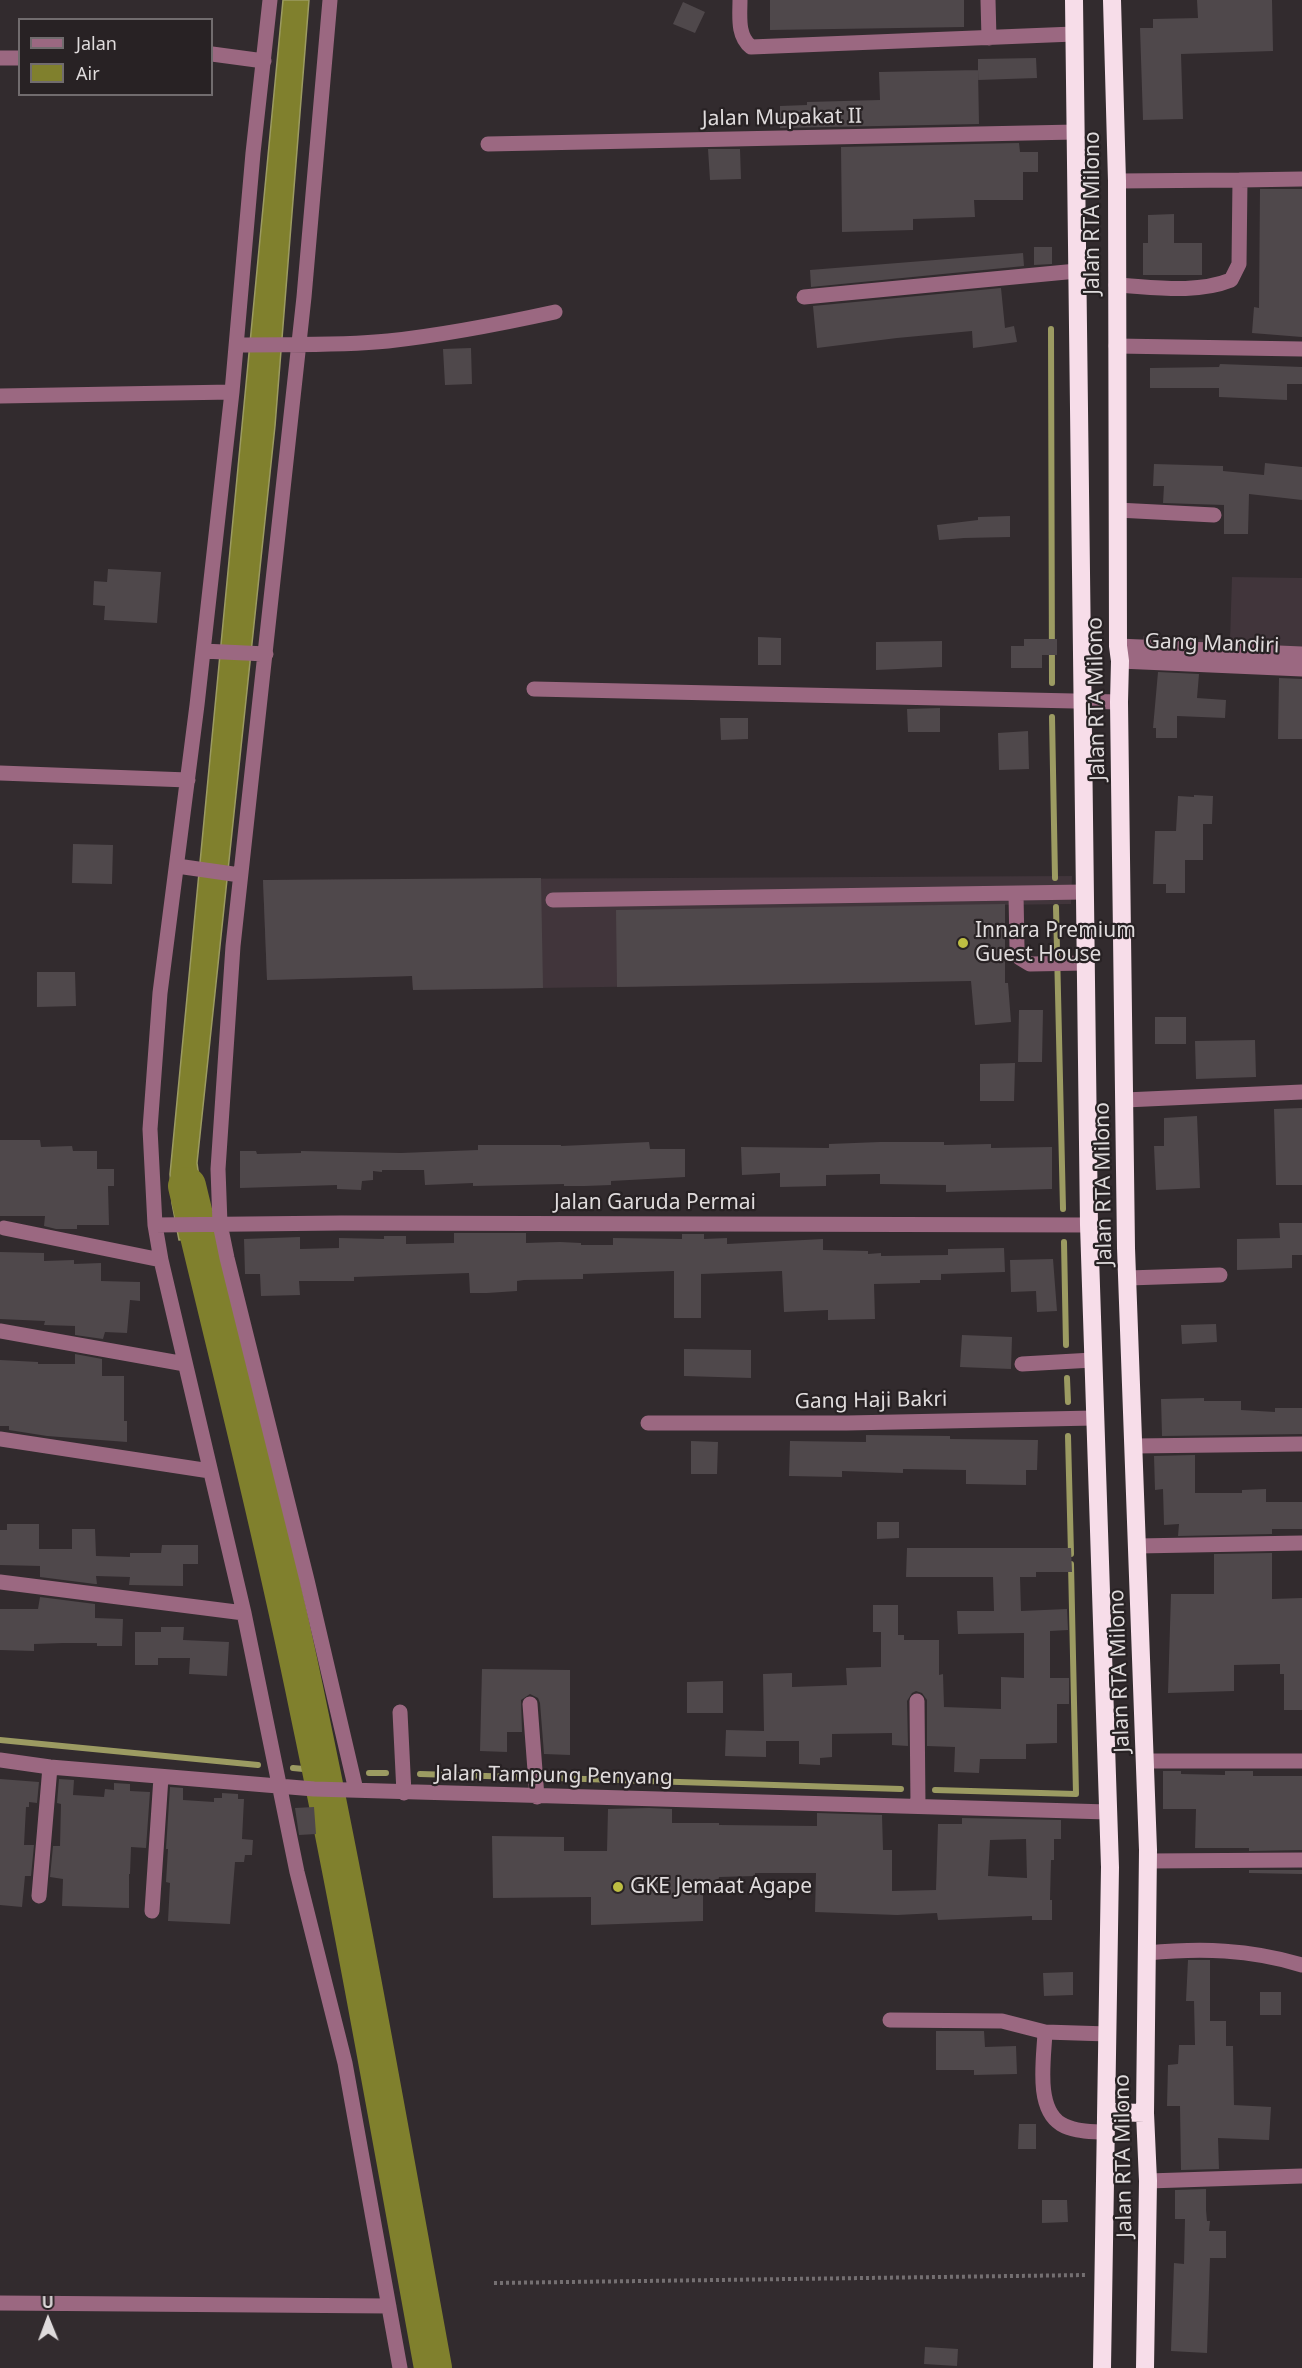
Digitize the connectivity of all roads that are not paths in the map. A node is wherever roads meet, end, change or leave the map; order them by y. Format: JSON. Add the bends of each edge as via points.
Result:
{"nodes":[{"id":1,"x":270,"y":0,"type":"edge"},
{"id":2,"x":330,"y":0,"type":"edge"},
{"id":3,"x":740,"y":0,"type":"edge"},
{"id":4,"x":988,"y":0,"type":"edge"},
{"id":5,"x":1074,"y":0,"type":"edge"},
{"id":6,"x":1113,"y":0,"type":"edge"},
{"id":7,"x":1074,"y":34,"type":"junction"},
{"id":8,"x":989,"y":38,"type":"junction"},
{"id":9,"x":213,"y":54,"type":"edge"},
{"id":10,"x":0,"y":58,"type":"edge"},
{"id":11,"x":18,"y":58,"type":"edge"},
{"id":12,"x":264,"y":61,"type":"junction"},
{"id":13,"x":1076,"y":132,"type":"junction"},
{"id":14,"x":488,"y":144,"type":"dead end"},
{"id":15,"x":1302,"y":179,"type":"edge"},
{"id":16,"x":1240,"y":180,"type":"junction"},
{"id":17,"x":1117,"y":181,"type":"junction"},
{"id":18,"x":1077,"y":270,"type":"junction"},
{"id":19,"x":1116,"y":285,"type":"junction"},
{"id":20,"x":804,"y":297,"type":"dead end"},
{"id":21,"x":555,"y":312,"type":"dead end"},
{"id":22,"x":237,"y":345,"type":"junction"},
{"id":23,"x":299,"y":345,"type":"junction"},
{"id":24,"x":1116,"y":346,"type":"junction"},
{"id":25,"x":1302,"y":349,"type":"edge"},
{"id":26,"x":232,"y":392,"type":"junction"},
{"id":27,"x":0,"y":396,"type":"edge"},
{"id":28,"x":1117,"y":510,"type":"junction"},
{"id":29,"x":1214,"y":515,"type":"dead end"},
{"id":30,"x":203,"y":651,"type":"junction"},
{"id":31,"x":1119,"y":653,"type":"junction"},
{"id":32,"x":266,"y":654,"type":"junction"},
{"id":33,"x":1302,"y":654,"type":"edge"},
{"id":34,"x":1302,"y":669,"type":"edge"},
{"id":35,"x":534,"y":689,"type":"dead end"},
{"id":36,"x":1082,"y":701,"type":"junction"},
{"id":37,"x":1119,"y":702,"type":"junction"},
{"id":38,"x":0,"y":773,"type":"edge"},
{"id":39,"x":188,"y":780,"type":"junction"},
{"id":40,"x":182,"y":867,"type":"junction"},
{"id":41,"x":235,"y":874,"type":"junction"},
{"id":42,"x":1084,"y":892,"type":"junction"},
{"id":43,"x":1016,"y":894,"type":"junction"},
{"id":44,"x":553,"y":900,"type":"dead end"},
{"id":45,"x":1086,"y":963,"type":"junction"},
{"id":46,"x":1302,"y":1092,"type":"edge"},
{"id":47,"x":1125,"y":1100,"type":"junction"},
{"id":48,"x":220,"y":1224,"type":"junction"},
{"id":49,"x":155,"y":1225,"type":"junction"},
{"id":50,"x":1089,"y":1225,"type":"junction"},
{"id":51,"x":4,"y":1228,"type":"dead end"},
{"id":52,"x":161,"y":1260,"type":"junction"},
{"id":53,"x":1220,"y":1275,"type":"dead end"},
{"id":54,"x":1128,"y":1278,"type":"junction"},
{"id":55,"x":0,"y":1331,"type":"edge"},
{"id":56,"x":1094,"y":1360,"type":"junction"},
{"id":57,"x":185,"y":1364,"type":"junction"},
{"id":58,"x":1022,"y":1364,"type":"dead end"},
{"id":59,"x":1095,"y":1418,"type":"junction"},
{"id":60,"x":648,"y":1422,"type":"dead end"},
{"id":61,"x":0,"y":1439,"type":"edge"},
{"id":62,"x":1302,"y":1444,"type":"edge"},
{"id":63,"x":1134,"y":1446,"type":"junction"},
{"id":64,"x":210,"y":1471,"type":"junction"},
{"id":65,"x":1302,"y":1543,"type":"edge"},
{"id":66,"x":1137,"y":1546,"type":"junction"},
{"id":67,"x":0,"y":1582,"type":"edge"},
{"id":68,"x":244,"y":1612,"type":"junction"},
{"id":69,"x":917,"y":1701,"type":"dead end"},
{"id":70,"x":530,"y":1704,"type":"dead end"},
{"id":71,"x":400,"y":1712,"type":"dead end"},
{"id":72,"x":0,"y":1760,"type":"edge"},
{"id":73,"x":1146,"y":1761,"type":"junction"},
{"id":74,"x":1302,"y":1761,"type":"edge"},
{"id":75,"x":50,"y":1767,"type":"junction"},
{"id":76,"x":161,"y":1777,"type":"junction"},
{"id":77,"x":279,"y":1787,"type":"junction"},
{"id":78,"x":356,"y":1790,"type":"junction"},
{"id":79,"x":404,"y":1793,"type":"junction"},
{"id":80,"x":537,"y":1797,"type":"junction"},
{"id":81,"x":918,"y":1806,"type":"junction"},
{"id":82,"x":1108,"y":1812,"type":"junction"},
{"id":83,"x":1302,"y":1860,"type":"edge"},
{"id":84,"x":1148,"y":1861,"type":"junction"},
{"id":85,"x":39,"y":1896,"type":"dead end"},
{"id":86,"x":152,"y":1911,"type":"dead end"},
{"id":87,"x":1146,"y":1953,"type":"junction"},
{"id":88,"x":1302,"y":1965,"type":"edge"},
{"id":89,"x":890,"y":2020,"type":"dead end"},
{"id":90,"x":1045,"y":2032,"type":"junction"},
{"id":91,"x":1108,"y":2034,"type":"junction"},
{"id":92,"x":1107,"y":2112,"type":"junction"},
{"id":93,"x":1144,"y":2113,"type":"junction"},
{"id":94,"x":1107,"y":2133,"type":"junction"},
{"id":95,"x":1302,"y":2176,"type":"edge"},
{"id":96,"x":1148,"y":2181,"type":"junction"},
{"id":97,"x":0,"y":2303,"type":"edge"},
{"id":98,"x":389,"y":2306,"type":"junction"},
{"id":99,"x":400,"y":2368,"type":"edge"},
{"id":100,"x":1102,"y":2368,"type":"edge"},
{"id":101,"x":1145,"y":2368,"type":"edge"}],
"edges":[{"from":1,"to":12,"type":"street"},
{"from":2,"to":23,"type":"street"},
{"from":3,"to":8,"type":"street","via":[[741,34],[751,47]]},
{"from":4,"to":8,"type":"street"},
{"from":5,"to":7,"type":"highway","name":"Jalan RTA Milono"},
{"from":6,"to":17,"type":"highway","name":"Jalan RTA Milono"},
{"from":7,"to":8,"type":"street"},
{"from":7,"to":13,"type":"highway","name":"Jalan RTA Milono"},
{"from":9,"to":12,"type":"street"},
{"from":10,"to":11,"type":"street"},
{"from":12,"to":22,"type":"street"},
{"from":13,"to":14,"type":"street","name":"Jalan Mupakat II"},
{"from":13,"to":18,"type":"highway","name":"Jalan RTA Milono"},
{"from":15,"to":16,"type":"street"},
{"from":16,"to":17,"type":"street"},
{"from":16,"to":19,"type":"street","via":[[1239,264],[1231,280],[1192,288]]},
{"from":17,"to":19,"type":"highway","name":"Jalan RTA Milono"},
{"from":18,"to":20,"type":"street"},
{"from":18,"to":36,"type":"highway","name":"Jalan RTA Milono"},
{"from":19,"to":24,"type":"highway","name":"Jalan RTA Milono"},
{"from":21,"to":23,"type":"street","via":[[388,341]]},
{"from":22,"to":23,"type":"street"},
{"from":22,"to":26,"type":"street"},
{"from":23,"to":32,"type":"street"},
{"from":24,"to":25,"type":"street"},
{"from":24,"to":28,"type":"highway","name":"Jalan RTA Milono"},
{"from":26,"to":27,"type":"street"},
{"from":26,"to":30,"type":"street"},
{"from":28,"to":29,"type":"street"},
{"from":28,"to":31,"type":"highway","name":"Jalan RTA Milono"},
{"from":30,"to":32,"type":"street"},
{"from":30,"to":39,"type":"street"},
{"from":31,"to":33,"type":"street"},
{"from":31,"to":34,"type":"street","name":"Gang Mandiri"},
{"from":31,"to":37,"type":"highway","name":"Jalan RTA Milono"},
{"from":32,"to":41,"type":"street"},
{"from":35,"to":36,"type":"street"},
{"from":36,"to":37,"type":"street"},
{"from":36,"to":42,"type":"highway","name":"Jalan RTA Milono"},
{"from":37,"to":47,"type":"highway","name":"Jalan RTA Milono"},
{"from":38,"to":39,"type":"street"},
{"from":39,"to":40,"type":"street"},
{"from":40,"to":41,"type":"street"},
{"from":40,"to":49,"type":"street","via":[[160,993],[150,1129]]},
{"from":41,"to":48,"type":"street","via":[[218,1169]]},
{"from":42,"to":43,"type":"street"},
{"from":42,"to":45,"type":"highway","name":"Jalan RTA Milono"},
{"from":43,"to":44,"type":"street"},
{"from":43,"to":45,"type":"street","via":[[1020,958],[1029,964]]},
{"from":45,"to":50,"type":"highway","name":"Jalan RTA Milono"},
{"from":46,"to":47,"type":"street"},
{"from":47,"to":54,"type":"highway","name":"Jalan RTA Milono"},
{"from":48,"to":49,"type":"street","name":"Jalan Garuda Permai"},
{"from":48,"to":50,"type":"street","name":"Jalan Garuda Permai"},
{"from":48,"to":78,"type":"street"},
{"from":49,"to":52,"type":"street"},
{"from":50,"to":56,"type":"highway","name":"Jalan RTA Milono"},
{"from":51,"to":52,"type":"street"},
{"from":52,"to":57,"type":"street"},
{"from":53,"to":54,"type":"street"},
{"from":54,"to":63,"type":"highway","name":"Jalan RTA Milono"},
{"from":55,"to":57,"type":"street"},
{"from":56,"to":58,"type":"street"},
{"from":56,"to":59,"type":"highway","name":"Jalan RTA Milono"},
{"from":57,"to":64,"type":"street"},
{"from":59,"to":60,"type":"street","name":"Gang Haji Bakri"},
{"from":59,"to":82,"type":"highway","name":"Jalan RTA Milono"},
{"from":61,"to":64,"type":"street"},
{"from":62,"to":63,"type":"street"},
{"from":63,"to":66,"type":"highway","name":"Jalan RTA Milono"},
{"from":64,"to":68,"type":"street"},
{"from":65,"to":66,"type":"street"},
{"from":66,"to":73,"type":"highway","name":"Jalan RTA Milono"},
{"from":67,"to":68,"type":"street"},
{"from":68,"to":77,"type":"street"},
{"from":69,"to":81,"type":"street"},
{"from":70,"to":80,"type":"street"},
{"from":71,"to":79,"type":"street"},
{"from":72,"to":75,"type":"street","name":"Jalan Tampung Penyang"},
{"from":73,"to":74,"type":"street"},
{"from":73,"to":84,"type":"highway","name":"Jalan RTA Milono"},
{"from":75,"to":76,"type":"street","name":"Jalan Tampung Penyang"},
{"from":75,"to":85,"type":"street"},
{"from":76,"to":77,"type":"street","name":"Jalan Tampung Penyang"},
{"from":76,"to":86,"type":"street"},
{"from":77,"to":78,"type":"street","name":"Jalan Tampung Penyang"},
{"from":77,"to":98,"type":"street","via":[[345,2063]]},
{"from":78,"to":79,"type":"street","name":"Jalan Tampung Penyang"},
{"from":79,"to":80,"type":"street","name":"Jalan Tampung Penyang"},
{"from":80,"to":81,"type":"street","name":"Jalan Tampung Penyang"},
{"from":81,"to":82,"type":"street","name":"Jalan Tampung Penyang"},
{"from":82,"to":91,"type":"highway","name":"Jalan RTA Milono"},
{"from":83,"to":84,"type":"street"},
{"from":84,"to":87,"type":"highway","name":"Jalan RTA Milono"},
{"from":87,"to":88,"type":"street","via":[[1220,1949]]},
{"from":87,"to":93,"type":"highway","name":"Jalan RTA Milono"},
{"from":89,"to":90,"type":"street","via":[[1002,2021]]},
{"from":90,"to":91,"type":"street"},
{"from":90,"to":94,"type":"street","via":[[1044,2099],[1050,2113],[1060,2124]]},
{"from":91,"to":92,"type":"highway","name":"Jalan RTA Milono"},
{"from":92,"to":93,"type":"highway"},
{"from":92,"to":94,"type":"highway","name":"Jalan RTA Milono"},
{"from":93,"to":96,"type":"highway","name":"Jalan RTA Milono"},
{"from":94,"to":100,"type":"highway","name":"Jalan RTA Milono"},
{"from":95,"to":96,"type":"street"},
{"from":96,"to":101,"type":"highway","name":"Jalan RTA Milono"},
{"from":97,"to":98,"type":"street"},
{"from":98,"to":99,"type":"street"}]}
